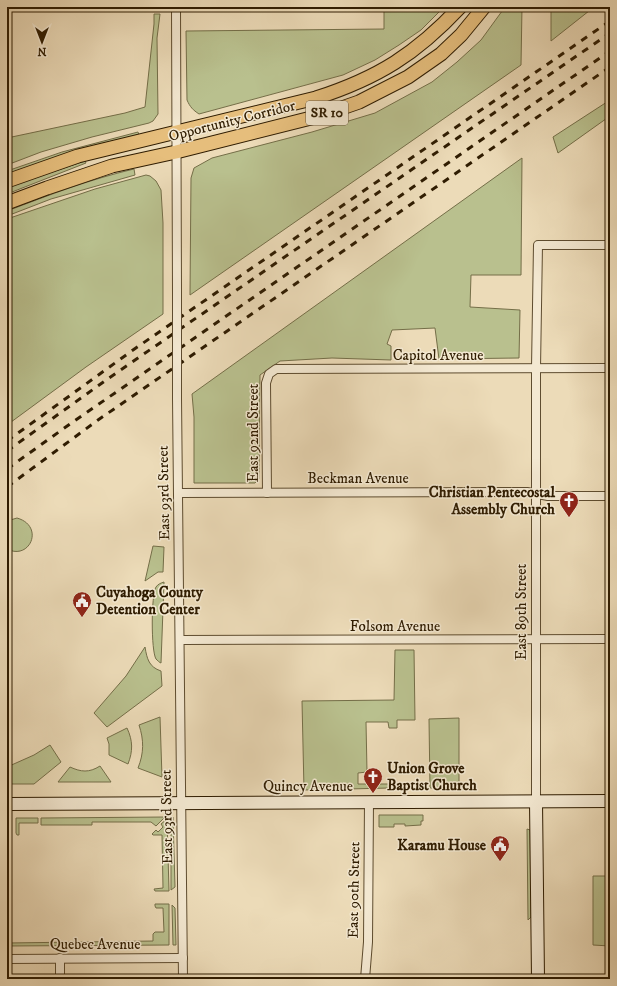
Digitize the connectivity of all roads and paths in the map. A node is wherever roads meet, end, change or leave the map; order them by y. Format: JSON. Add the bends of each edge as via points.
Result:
{"nodes":[{"id":1,"x":176,"y":7,"type":"edge"},
{"id":2,"x":460,"y":7,"type":"edge"},
{"id":3,"x":484,"y":7,"type":"edge"},
{"id":4,"x":176,"y":133,"type":"junction"},
{"id":5,"x":176,"y":152,"type":"junction"},
{"id":6,"x":7,"y":181,"type":"edge"},
{"id":7,"x":7,"y":203,"type":"edge"},
{"id":8,"x":610,"y":245,"type":"edge"},
{"id":9,"x":536,"y":368,"type":"junction"},
{"id":10,"x":610,"y":368,"type":"edge"},
{"id":11,"x":269,"y":374,"type":"joint"},
{"id":12,"x":178,"y":493,"type":"junction"},
{"id":13,"x":267,"y":493,"type":"junction"},
{"id":14,"x":537,"y":494,"type":"junction"},
{"id":15,"x":610,"y":496,"type":"edge"},
{"id":16,"x":537,"y":639,"type":"junction"},
{"id":17,"x":610,"y":639,"type":"edge"},
{"id":18,"x":180,"y":640,"type":"junction"},
{"id":19,"x":369,"y":801,"type":"junction"},
{"id":20,"x":536,"y":801,"type":"junction"},
{"id":21,"x":610,"y":801,"type":"edge"},
{"id":22,"x":181,"y":803,"type":"junction"},
{"id":23,"x":7,"y":804,"type":"edge"},
{"id":24,"x":60,"y":958,"type":"junction"},
{"id":25,"x":183,"y":958,"type":"junction"},
{"id":26,"x":7,"y":959,"type":"edge"},
{"id":27,"x":60,"y":979,"type":"edge"},
{"id":28,"x":183,"y":979,"type":"edge"},
{"id":29,"x":365,"y":979,"type":"edge"},
{"id":30,"x":538,"y":979,"type":"edge"}],
"edges":[{"from":1,"to":4,"type":"street","name":"East 93rd Street"},
{"from":2,"to":4,"type":"main road","name":"Opportunity Corridor","number":"SR 10","via":[[434,34],[412,51],[384,70],[355,84],[316,98]]},
{"from":3,"to":5,"type":"main road","name":"Opportunity Corridor","number":"SR 10","via":[[442,54],[408,77],[360,102],[318,116]]},
{"from":4,"to":5,"type":"street","name":"East 93rd Street"},
{"from":4,"to":6,"type":"main road","name":"Opportunity Corridor","number":"SR 10","via":[[78,156]]},
{"from":5,"to":7,"type":"main road","name":"Opportunity Corridor","number":"SR 10","via":[[112,166]]},
{"from":5,"to":12,"type":"street","name":"East 93rd Street","bridge":true},
{"from":8,"to":9,"type":"street","name":"East 89th Street","via":[[538,245]]},
{"from":9,"to":10,"type":"street","name":"Capitol Avenue"},
{"from":9,"to":11,"type":"street","name":"Capitol Avenue","via":[[276,369]]},
{"from":9,"to":14,"type":"street","name":"East 89th Street"},
{"from":11,"to":13,"type":"street","name":"East 92nd Street","via":[[266,383]]},
{"from":12,"to":13,"type":"street","name":"Beckman Avenue"},
{"from":12,"to":18,"type":"street","name":"East 93rd Street"},
{"from":13,"to":14,"type":"street","name":"Beckman Avenue"},
{"from":14,"to":15,"type":"street","name":"Beckman Avenue"},
{"from":14,"to":16,"type":"street","name":"East 89th Street"},
{"from":16,"to":17,"type":"street","name":"Folsom Avenue"},
{"from":16,"to":18,"type":"street","name":"Folsom Avenue"},
{"from":16,"to":20,"type":"street","name":"East 89th Street"},
{"from":18,"to":22,"type":"street","name":"East 93rd Street"},
{"from":19,"to":20,"type":"street","name":"Quincy Avenue"},
{"from":19,"to":22,"type":"street","name":"Quincy Avenue"},
{"from":19,"to":29,"type":"street","name":"East 90th Street","via":[[368,942]]},
{"from":20,"to":21,"type":"street","name":"Quincy Avenue"},
{"from":20,"to":30,"type":"street","name":"East 89th Street"},
{"from":22,"to":23,"type":"street","name":"Quincy Avenue"},
{"from":22,"to":25,"type":"street","name":"East 93rd Street"},
{"from":24,"to":25,"type":"street","name":"Quebec Avenue"},
{"from":24,"to":26,"type":"street","name":"Quebec Avenue"},
{"from":24,"to":27,"type":"street"},
{"from":25,"to":28,"type":"street","name":"East 93rd Street"}]}
